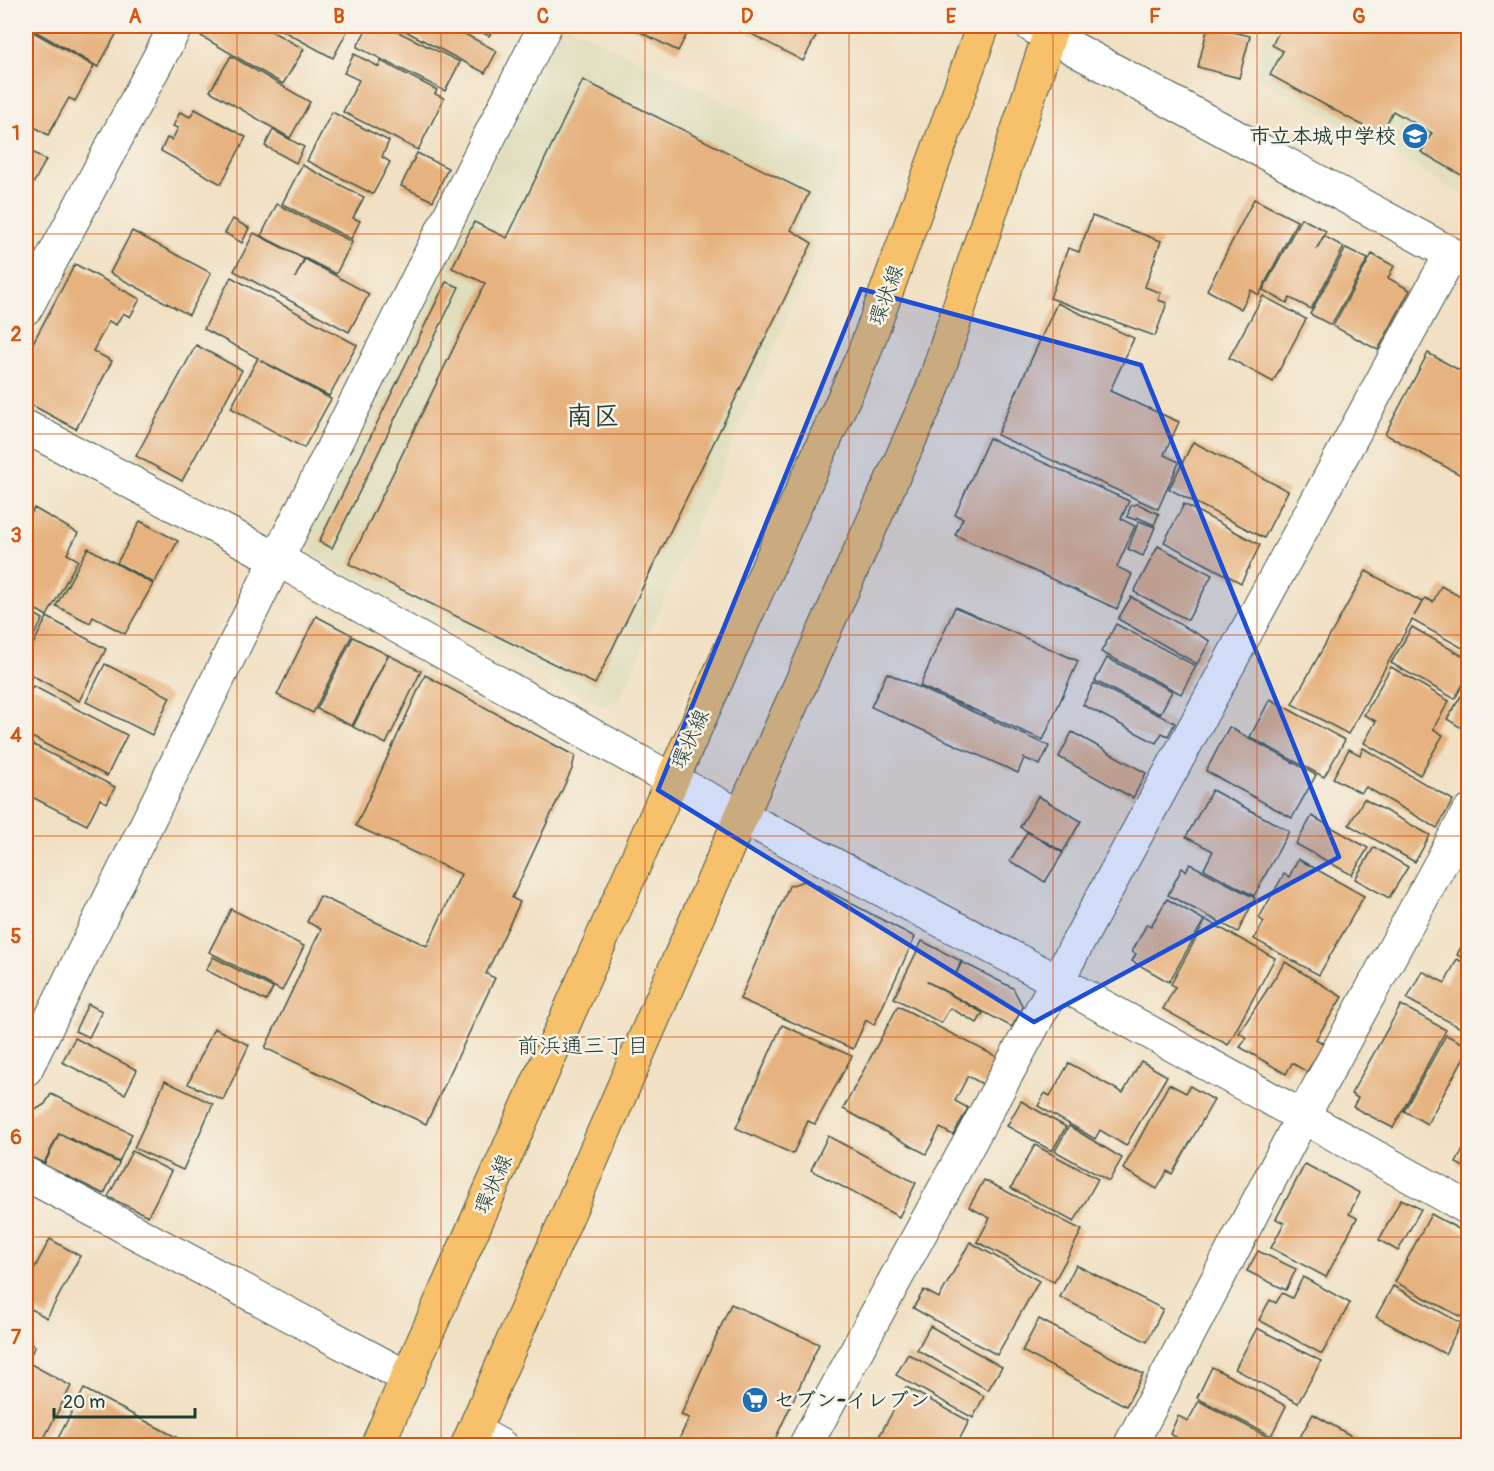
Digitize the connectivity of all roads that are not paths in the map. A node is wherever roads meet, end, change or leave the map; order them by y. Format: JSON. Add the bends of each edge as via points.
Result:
{"nodes":[{"id":1,"x":176,"y":26,"type":"edge"},
{"id":2,"x":545,"y":26,"type":"edge"},
{"id":3,"x":983,"y":26,"type":"edge"},
{"id":4,"x":1045,"y":29,"type":"edge"},
{"id":5,"x":1460,"y":258,"type":"edge"},
{"id":6,"x":26,"y":308,"type":"edge"},
{"id":7,"x":26,"y":427,"type":"edge"},
{"id":8,"x":277,"y":559,"type":"junction"},
{"id":9,"x":672,"y":780,"type":"junction"},
{"id":10,"x":1468,"y":813,"type":"edge"},
{"id":11,"x":741,"y":817,"type":"junction"},
{"id":12,"x":1057,"y":981,"type":"junction"},
{"id":13,"x":26,"y":1069,"type":"edge"},
{"id":14,"x":1303,"y":1116,"type":"junction"},
{"id":15,"x":26,"y":1174,"type":"edge"},
{"id":16,"x":1468,"y":1208,"type":"edge"},
{"id":17,"x":408,"y":1378,"type":"junction"},
{"id":18,"x":481,"y":1441,"type":"edge"},
{"id":19,"x":377,"y":1446,"type":"edge"},
{"id":20,"x":805,"y":1446,"type":"edge"},
{"id":21,"x":1130,"y":1446,"type":"edge"}],
"edges":[{"from":1,"to":6,"type":"street"},
{"from":2,"to":8,"type":"street"},
{"from":3,"to":9,"type":"main road","name":"環状線","via":[[864,353]]},
{"from":4,"to":5,"type":"street"},
{"from":4,"to":11,"type":"main road","via":[[932,390]]},
{"from":5,"to":12,"type":"street"},
{"from":7,"to":8,"type":"street"},
{"from":8,"to":9,"type":"street"},
{"from":8,"to":13,"type":"street"},
{"from":9,"to":11,"type":"street"},
{"from":9,"to":17,"type":"main road","name":"環状線"},
{"from":10,"to":14,"type":"street"},
{"from":11,"to":12,"type":"street"},
{"from":11,"to":18,"type":"main road"},
{"from":12,"to":14,"type":"street"},
{"from":12,"to":20,"type":"street"},
{"from":14,"to":16,"type":"street"},
{"from":14,"to":21,"type":"street"},
{"from":15,"to":17,"type":"street"},
{"from":17,"to":19,"type":"main road","name":"環状線"}]}
